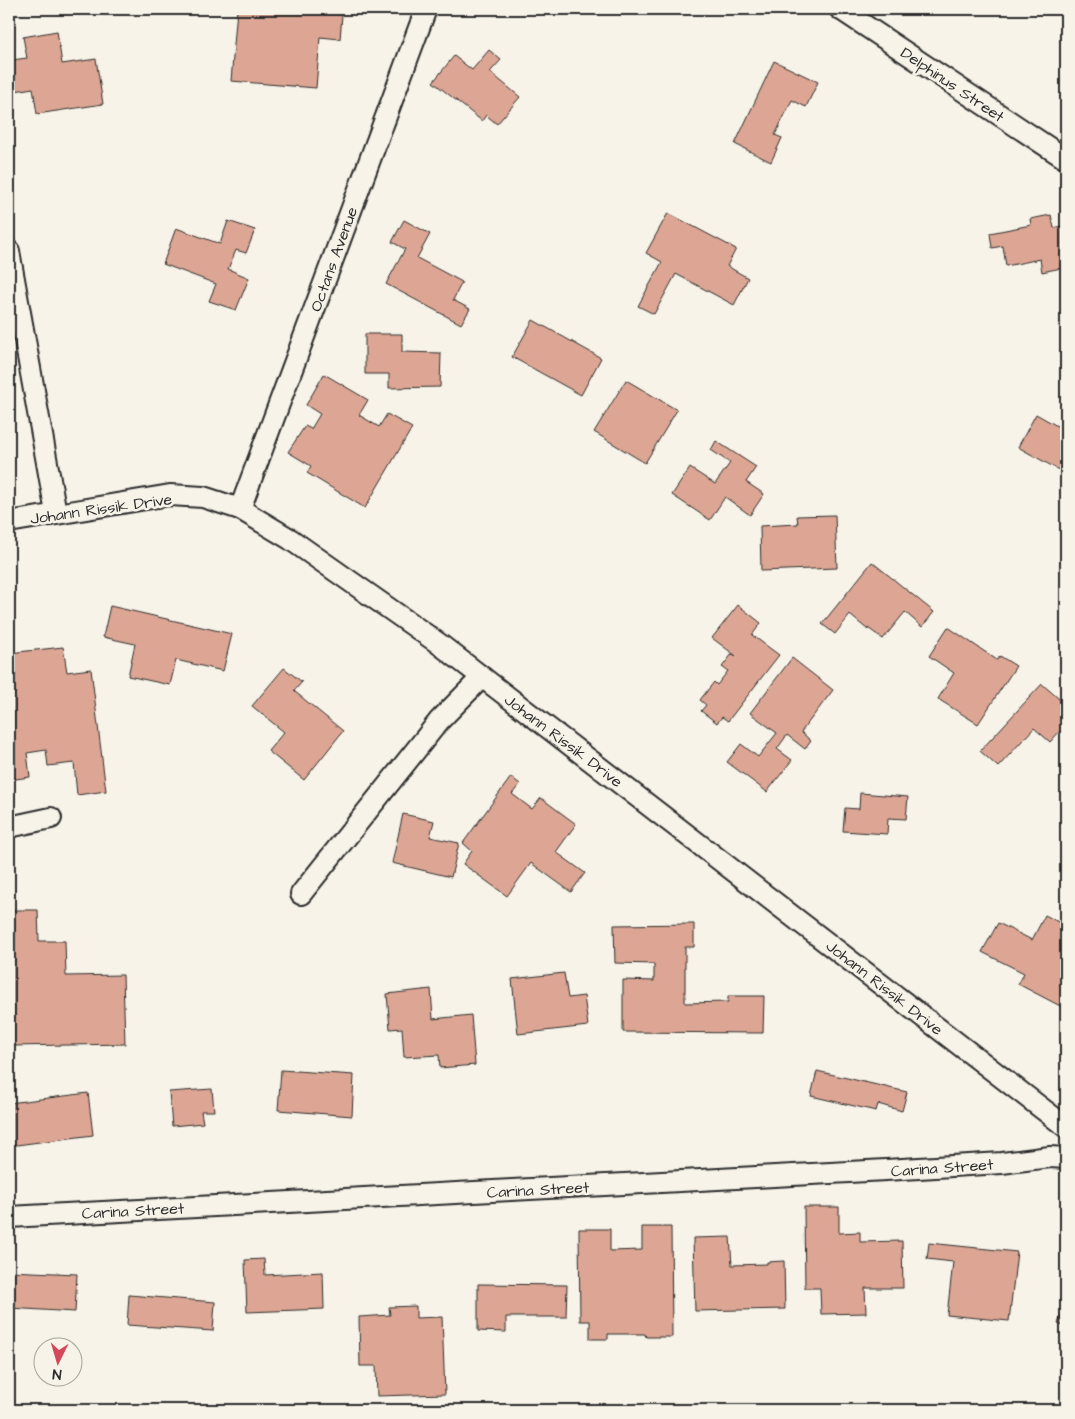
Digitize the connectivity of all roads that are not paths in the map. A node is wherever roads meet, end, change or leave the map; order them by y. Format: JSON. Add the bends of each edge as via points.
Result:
{"nodes":[{"id":1,"x":426,"y":9,"type":"edge"},
{"id":2,"x":840,"y":9,"type":"edge"},
{"id":3,"x":1066,"y":159,"type":"edge"},
{"id":4,"x":9,"y":251,"type":"edge"},
{"id":5,"x":240,"y":509,"type":"junction"},
{"id":6,"x":56,"y":513,"type":"junction"},
{"id":7,"x":9,"y":522,"type":"edge"},
{"id":8,"x":482,"y":677,"type":"junction"},
{"id":9,"x":50,"y":818,"type":"dead end"},
{"id":10,"x":9,"y":827,"type":"edge"},
{"id":11,"x":301,"y":894,"type":"dead end"},
{"id":12,"x":1066,"y":1127,"type":"edge"},
{"id":13,"x":1066,"y":1158,"type":"edge"},
{"id":14,"x":9,"y":1217,"type":"edge"}],
"edges":[{"from":1,"to":5,"type":"street","name":"Octans Avenue"},
{"from":2,"to":3,"type":"street","name":"Delphinus Street"},
{"from":4,"to":6,"type":"street"},
{"from":5,"to":6,"type":"street","name":"Johann Rissik Drive","via":[[203,497],[170,495]]},
{"from":5,"to":8,"type":"street","name":"Johann Rissik Drive","via":[[298,544]]},
{"from":6,"to":7,"type":"street","name":"Johann Rissik Drive"},
{"from":8,"to":11,"type":"street","via":[[439,721]]},
{"from":8,"to":12,"type":"street","name":"Johann Rissik Drive"},
{"from":9,"to":10,"type":"street"},
{"from":13,"to":14,"type":"street","name":"Carina Street"}]}
